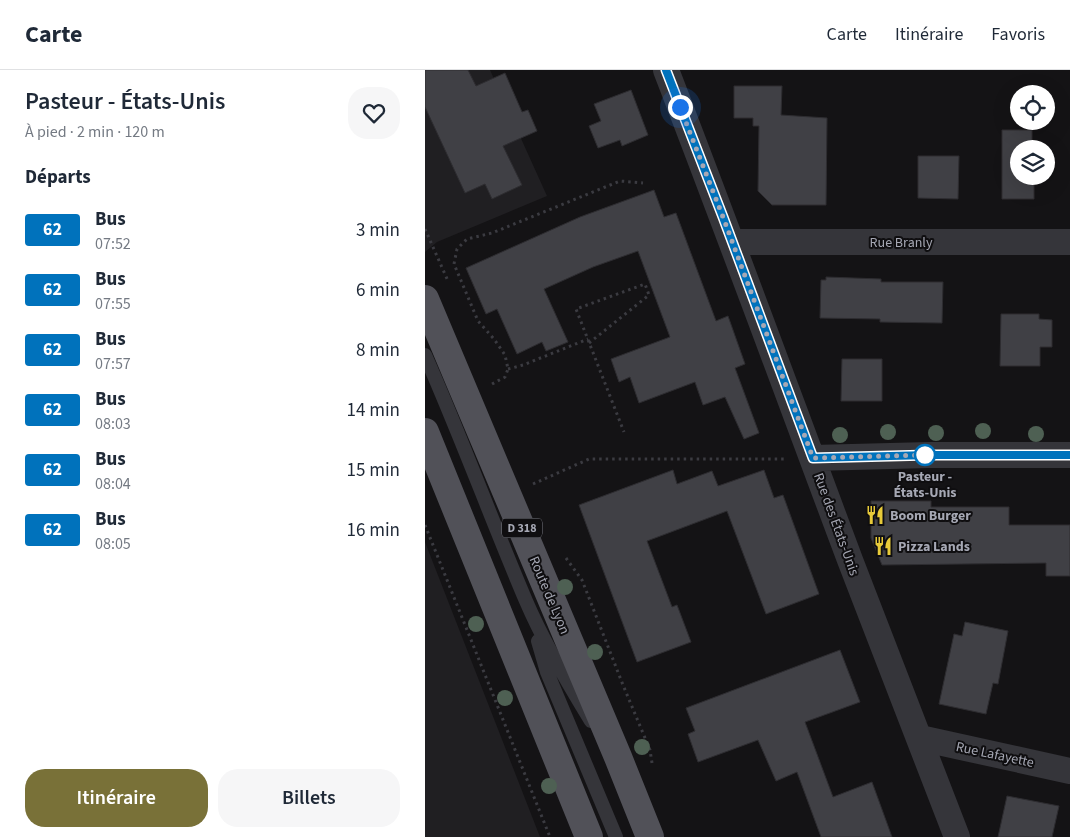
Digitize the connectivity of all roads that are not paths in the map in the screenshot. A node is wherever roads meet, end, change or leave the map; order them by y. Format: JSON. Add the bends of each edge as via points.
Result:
{"nodes":[{"id":1,"x":666,"y":70,"type":"edge"},
{"id":2,"x":733,"y":242,"type":"junction"},
{"id":3,"x":1070,"y":242,"type":"edge"},
{"id":4,"x":425,"y":299,"type":"edge"},
{"id":5,"x":425,"y":355,"type":"edge"},
{"id":6,"x":425,"y":432,"type":"edge"},
{"id":7,"x":1070,"y":455,"type":"edge"},
{"id":8,"x":813,"y":458,"type":"junction"},
{"id":9,"x":526,"y":602,"type":"junction"},
{"id":10,"x":920,"y":738,"type":"junction"},
{"id":11,"x":618,"y":757,"type":"junction"},
{"id":12,"x":1070,"y":771,"type":"edge"},
{"id":13,"x":589,"y":837,"type":"edge"},
{"id":14,"x":616,"y":837,"type":"edge"},
{"id":15,"x":650,"y":837,"type":"edge"},
{"id":16,"x":957,"y":837,"type":"edge"}],
"edges":[{"from":1,"to":2,"type":"street","name":"Rue des États-Unis"},
{"from":2,"to":3,"type":"street","name":"Rue Branly"},
{"from":2,"to":8,"type":"street","name":"Rue des États-Unis"},
{"from":4,"to":11,"type":"main road","name":"Route de Lyon","number":"D 318"},
{"from":5,"to":9,"type":"lane"},
{"from":6,"to":13,"type":"main road"},
{"from":7,"to":8,"type":"street"},
{"from":8,"to":10,"type":"street","name":"Rue des États-Unis"},
{"from":9,"to":11,"type":"lane","via":[[559,669],[592,724]]},
{"from":9,"to":14,"type":"lane","via":[[547,672]]},
{"from":10,"to":12,"type":"street","name":"Rue Lafayette"},
{"from":10,"to":16,"type":"street","name":"Rue des États-Unis"},
{"from":11,"to":15,"type":"main road","name":"Route de Lyon","number":"D 318"}]}
